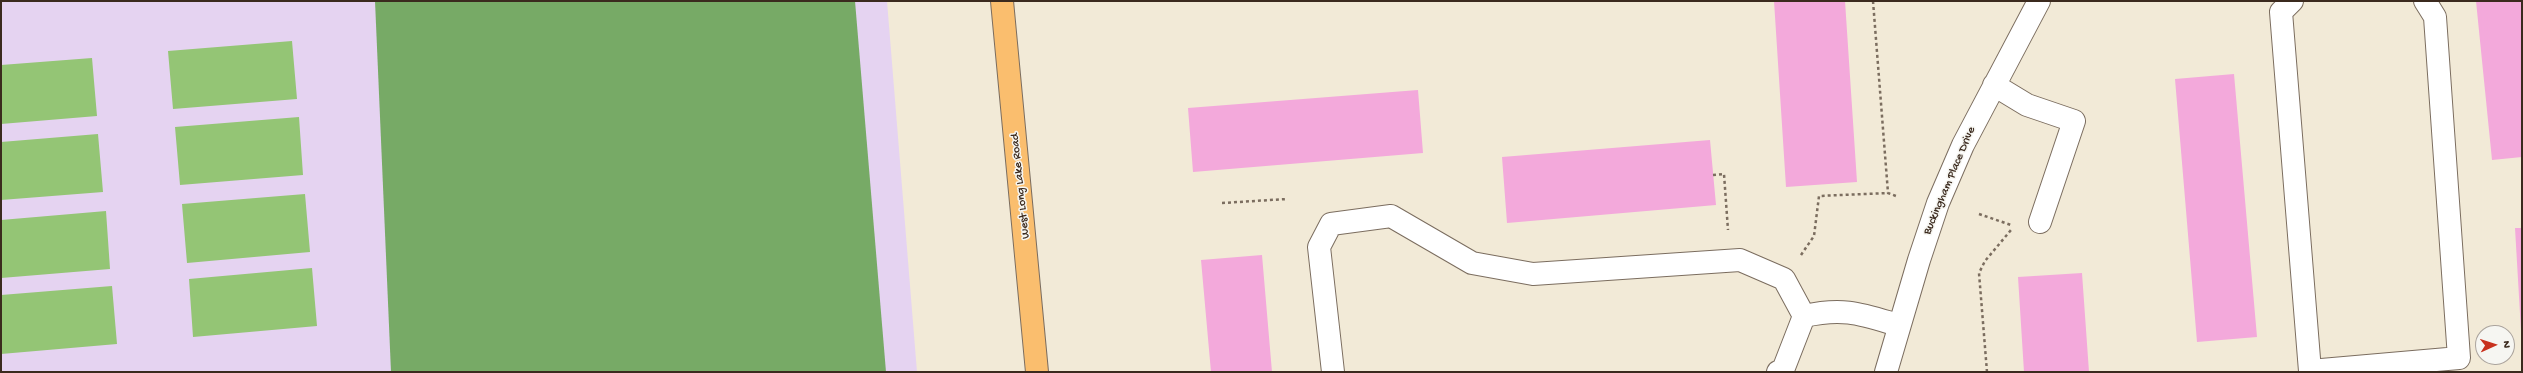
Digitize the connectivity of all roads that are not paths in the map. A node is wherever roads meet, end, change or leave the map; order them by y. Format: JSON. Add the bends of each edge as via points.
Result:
{"nodes":[{"id":1,"x":1002,"y":1,"type":"edge"},
{"id":2,"x":2039,"y":1,"type":"edge"},
{"id":3,"x":2292,"y":1,"type":"edge"},
{"id":4,"x":2425,"y":1,"type":"edge"},
{"id":5,"x":1994,"y":85,"type":"junction"},
{"id":6,"x":2040,"y":222,"type":"dead end"},
{"id":7,"x":1804,"y":316,"type":"junction"},
{"id":8,"x":1898,"y":325,"type":"junction"},
{"id":9,"x":1037,"y":372,"type":"edge"},
{"id":10,"x":1333,"y":372,"type":"edge"},
{"id":11,"x":1778,"y":372,"type":"edge"},
{"id":12,"x":1886,"y":372,"type":"edge"}],
"edges":[{"from":1,"to":9,"type":"main road","name":"West Long Lake Road"},
{"from":2,"to":5,"type":"street","name":"Buckingham Place Drive"},
{"from":3,"to":4,"type":"street","via":[[2281,12],[2310,371],[2459,358],[2435,17]]},
{"from":5,"to":6,"type":"street","via":[[2028,105],[2074,121]]},
{"from":5,"to":8,"type":"street","name":"Buckingham Place Drive","via":[[1963,145],[1938,203]]},
{"from":7,"to":8,"type":"street","via":[[1830,310],[1856,312]]},
{"from":7,"to":10,"type":"street","via":[[1784,279],[1740,260],[1533,274],[1472,263],[1391,216],[1331,224],[1319,247]]},
{"from":7,"to":11,"type":"street","via":[[1783,370]]},
{"from":8,"to":12,"type":"street","name":"Buckingham Place Drive"}]}
